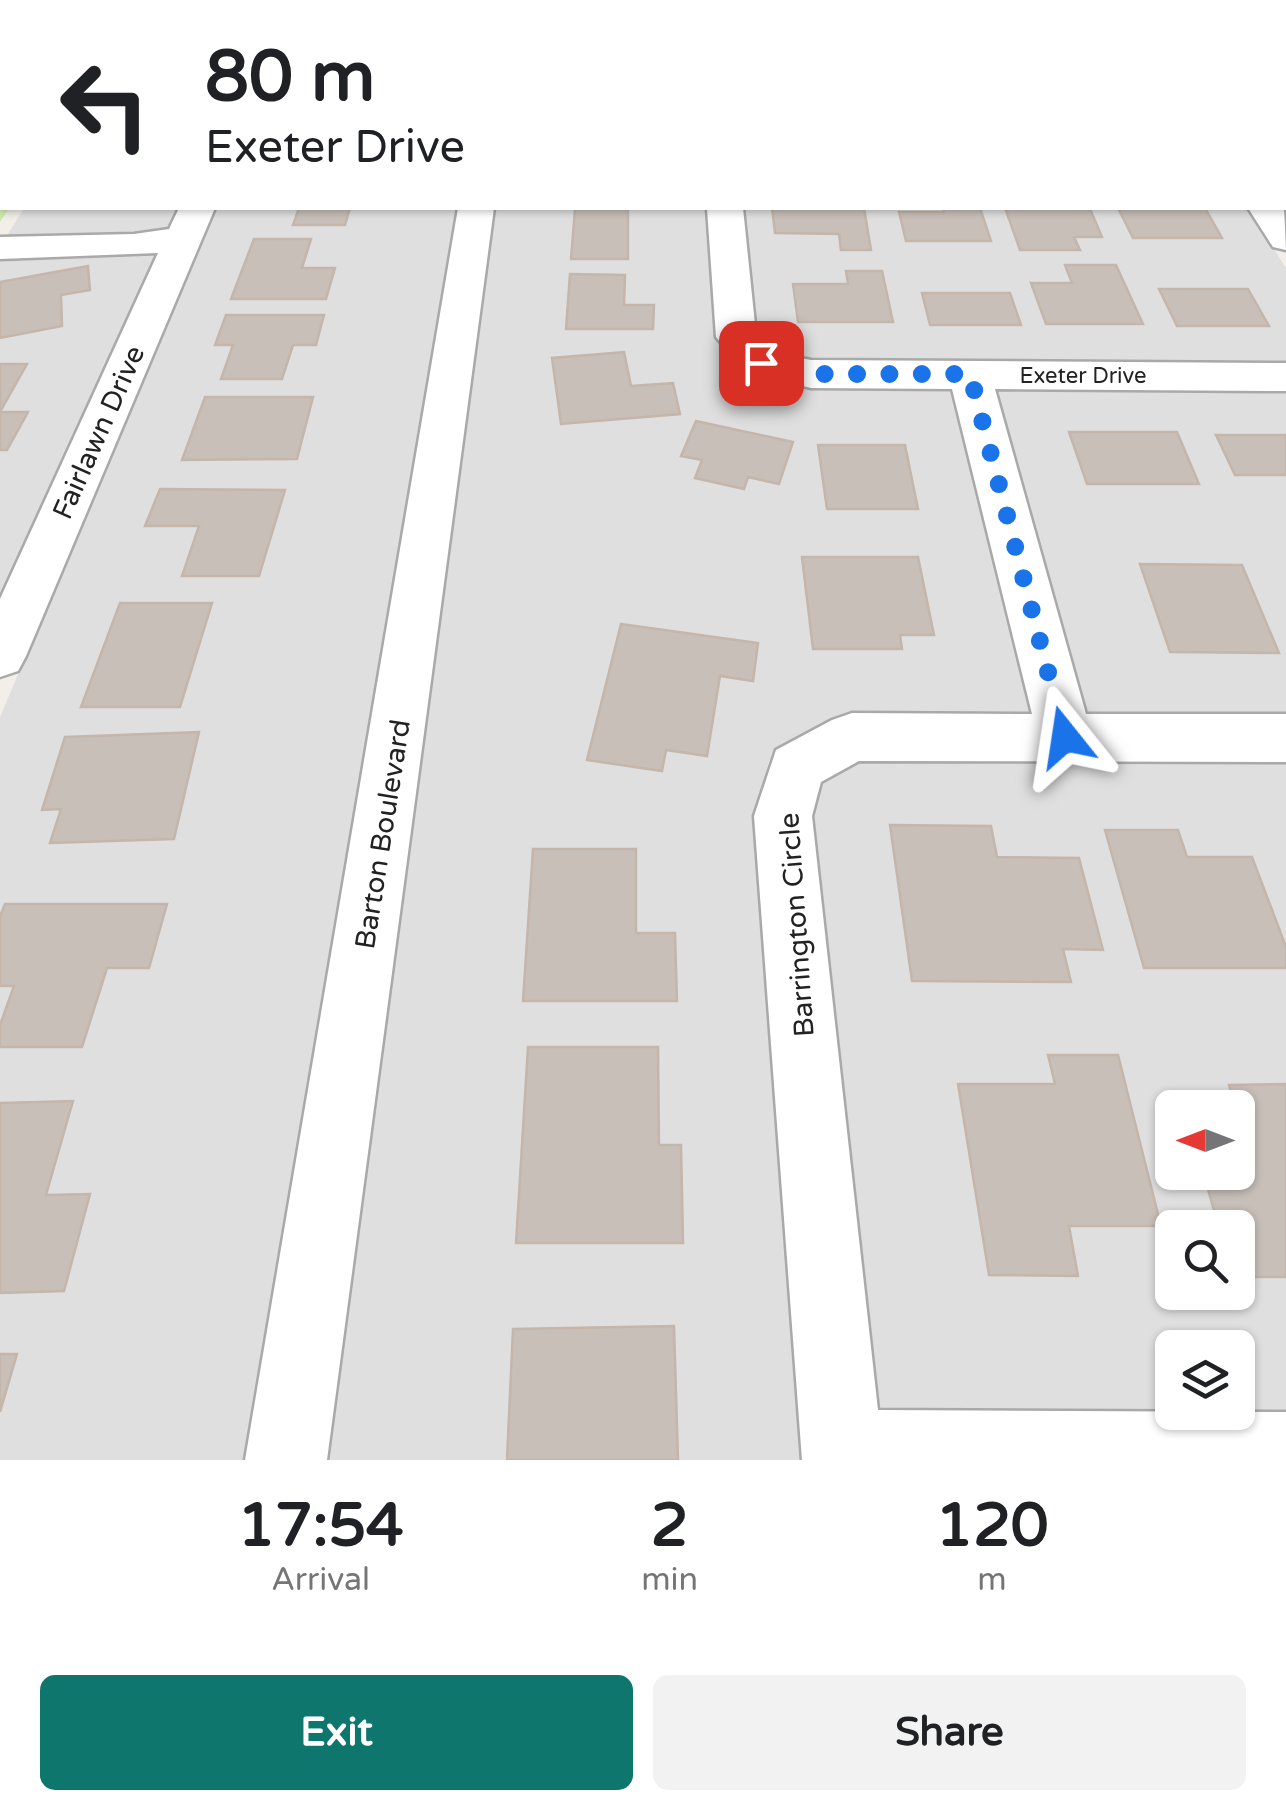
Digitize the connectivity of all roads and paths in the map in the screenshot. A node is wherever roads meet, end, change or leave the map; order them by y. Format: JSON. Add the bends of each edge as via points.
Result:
{"nodes":[{"id":1,"x":476,"y":210,"type":"edge"},
{"id":2,"x":725,"y":210,"type":"edge"},
{"id":3,"x":1267,"y":210,"type":"edge"},
{"id":4,"x":190,"y":223,"type":"edge"},
{"id":5,"x":1286,"y":239,"type":"edge"},
{"id":6,"x":0,"y":248,"type":"edge"},
{"id":7,"x":970,"y":374,"type":"junction"},
{"id":8,"x":1286,"y":377,"type":"edge"},
{"id":9,"x":0,"y":656,"type":"edge"},
{"id":10,"x":1065,"y":737,"type":"junction"},
{"id":11,"x":1286,"y":738,"type":"edge"},
{"id":12,"x":1286,"y":1453,"type":"edge"},
{"id":13,"x":842,"y":1455,"type":"edge"},
{"id":14,"x":286,"y":1460,"type":"edge"}],
"edges":[{"from":1,"to":14,"type":"street","name":"Barton Boulevard"},
{"from":2,"to":7,"type":"street","name":"Exeter Drive","via":[[736,336],[761,363],[812,374]]},
{"from":3,"to":5,"type":"street"},
{"from":4,"to":6,"type":"street","via":[[134,244]]},
{"from":4,"to":9,"type":"street","name":"Fairlawn Drive"},
{"from":7,"to":8,"type":"street","name":"Exeter Drive"},
{"from":7,"to":10,"type":"street"},
{"from":10,"to":11,"type":"street","name":"Barrington Circle"},
{"from":10,"to":13,"type":"street","name":"Barrington Circle","via":[[852,738],[796,766],[783,816]]},
{"from":12,"to":13,"type":"street"}]}
